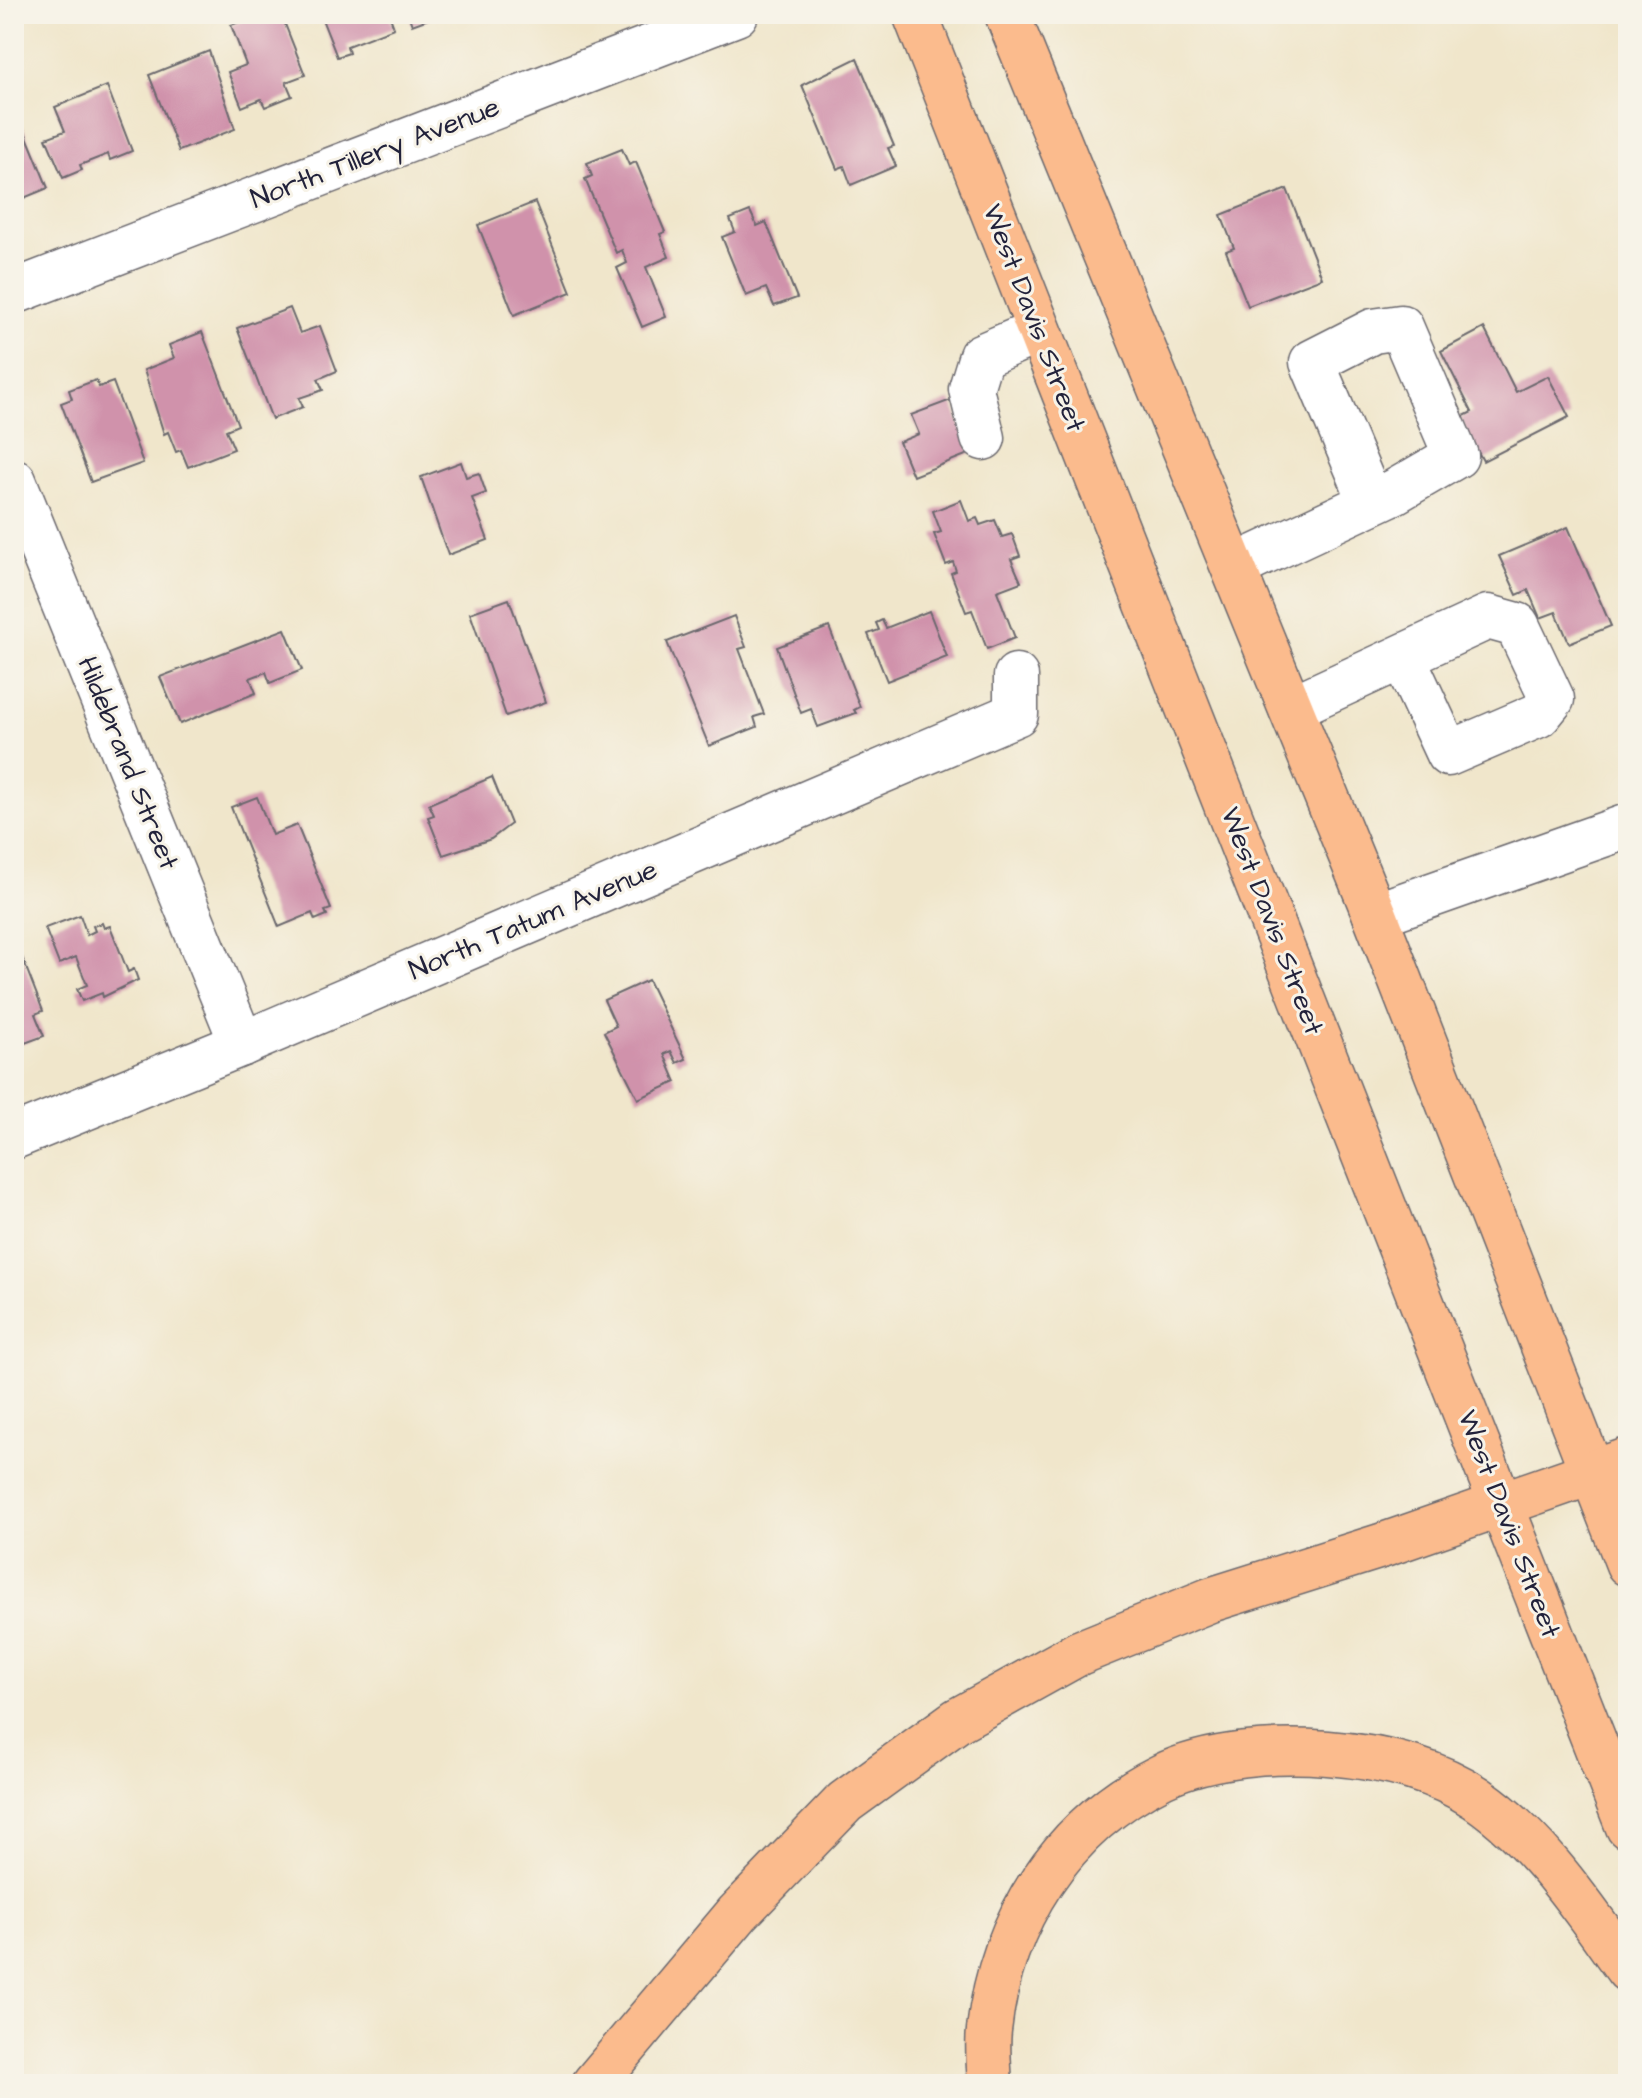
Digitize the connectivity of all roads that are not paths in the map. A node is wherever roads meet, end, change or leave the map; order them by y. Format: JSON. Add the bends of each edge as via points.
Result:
{"nodes":[{"id":1,"x":736,"y":14,"type":"edge"},
{"id":2,"x":915,"y":14,"type":"edge"},
{"id":3,"x":1007,"y":14,"type":"edge"},
{"id":4,"x":14,"y":292,"type":"edge"},
{"id":5,"x":1039,"y":331,"type":"junction"},
{"id":6,"x":983,"y":438,"type":"dead end"},
{"id":7,"x":14,"y":481,"type":"edge"},
{"id":8,"x":1371,"y":502,"type":"dead end"},
{"id":9,"x":1234,"y":567,"type":"junction"},
{"id":10,"x":1403,"y":657,"type":"dead end"},
{"id":11,"x":1016,"y":676,"type":"dead end"},
{"id":12,"x":1291,"y":708,"type":"junction"},
{"id":13,"x":1628,"y":826,"type":"edge"},
{"id":14,"x":1375,"y":915,"type":"junction"},
{"id":15,"x":242,"y":1044,"type":"junction"},
{"id":16,"x":14,"y":1137,"type":"edge"},
{"id":17,"x":1610,"y":1466,"type":"edge"},
{"id":18,"x":1501,"y":1503,"type":"junction"},
{"id":19,"x":1628,"y":1564,"type":"edge"},
{"id":20,"x":1628,"y":1827,"type":"edge"},
{"id":21,"x":1628,"y":1970,"type":"edge"},
{"id":22,"x":594,"y":2084,"type":"edge"},
{"id":23,"x":990,"y":2084,"type":"edge"}],
"edges":[{"from":1,"to":4,"type":"street","name":"North Tillery Avenue"},
{"from":2,"to":5,"type":"main road","name":"West Davis Street"},
{"from":3,"to":9,"type":"main road"},
{"from":5,"to":6,"type":"street","via":[[981,356],[971,389]]},
{"from":5,"to":18,"type":"main road","name":"West Davis Street"},
{"from":7,"to":15,"type":"street","name":"Hildebrand Street"},
{"from":8,"to":9,"type":"street"},
{"from":9,"to":12,"type":"main road"},
{"from":10,"to":12,"type":"street"},
{"from":11,"to":15,"type":"street","name":"North Tatum Avenue","via":[[1016,714]]},
{"from":12,"to":14,"type":"main road"},
{"from":13,"to":14,"type":"street"},
{"from":14,"to":17,"type":"main road"},
{"from":15,"to":16,"type":"street","name":"North Tatum Avenue"},
{"from":17,"to":18,"type":"main road"},
{"from":17,"to":19,"type":"main road"},
{"from":18,"to":20,"type":"main road","name":"West Davis Street"},
{"from":18,"to":22,"type":"main road","via":[[1195,1606],[1079,1653],[958,1720],[845,1802],[738,1913]]},
{"from":21,"to":23,"type":"main road","via":[[1524,1837],[1475,1797],[1419,1770],[1359,1756],[1293,1750],[1228,1756],[1163,1775],[1108,1808],[1061,1852],[1020,1916],[1000,1970],[988,2031]]}]}
